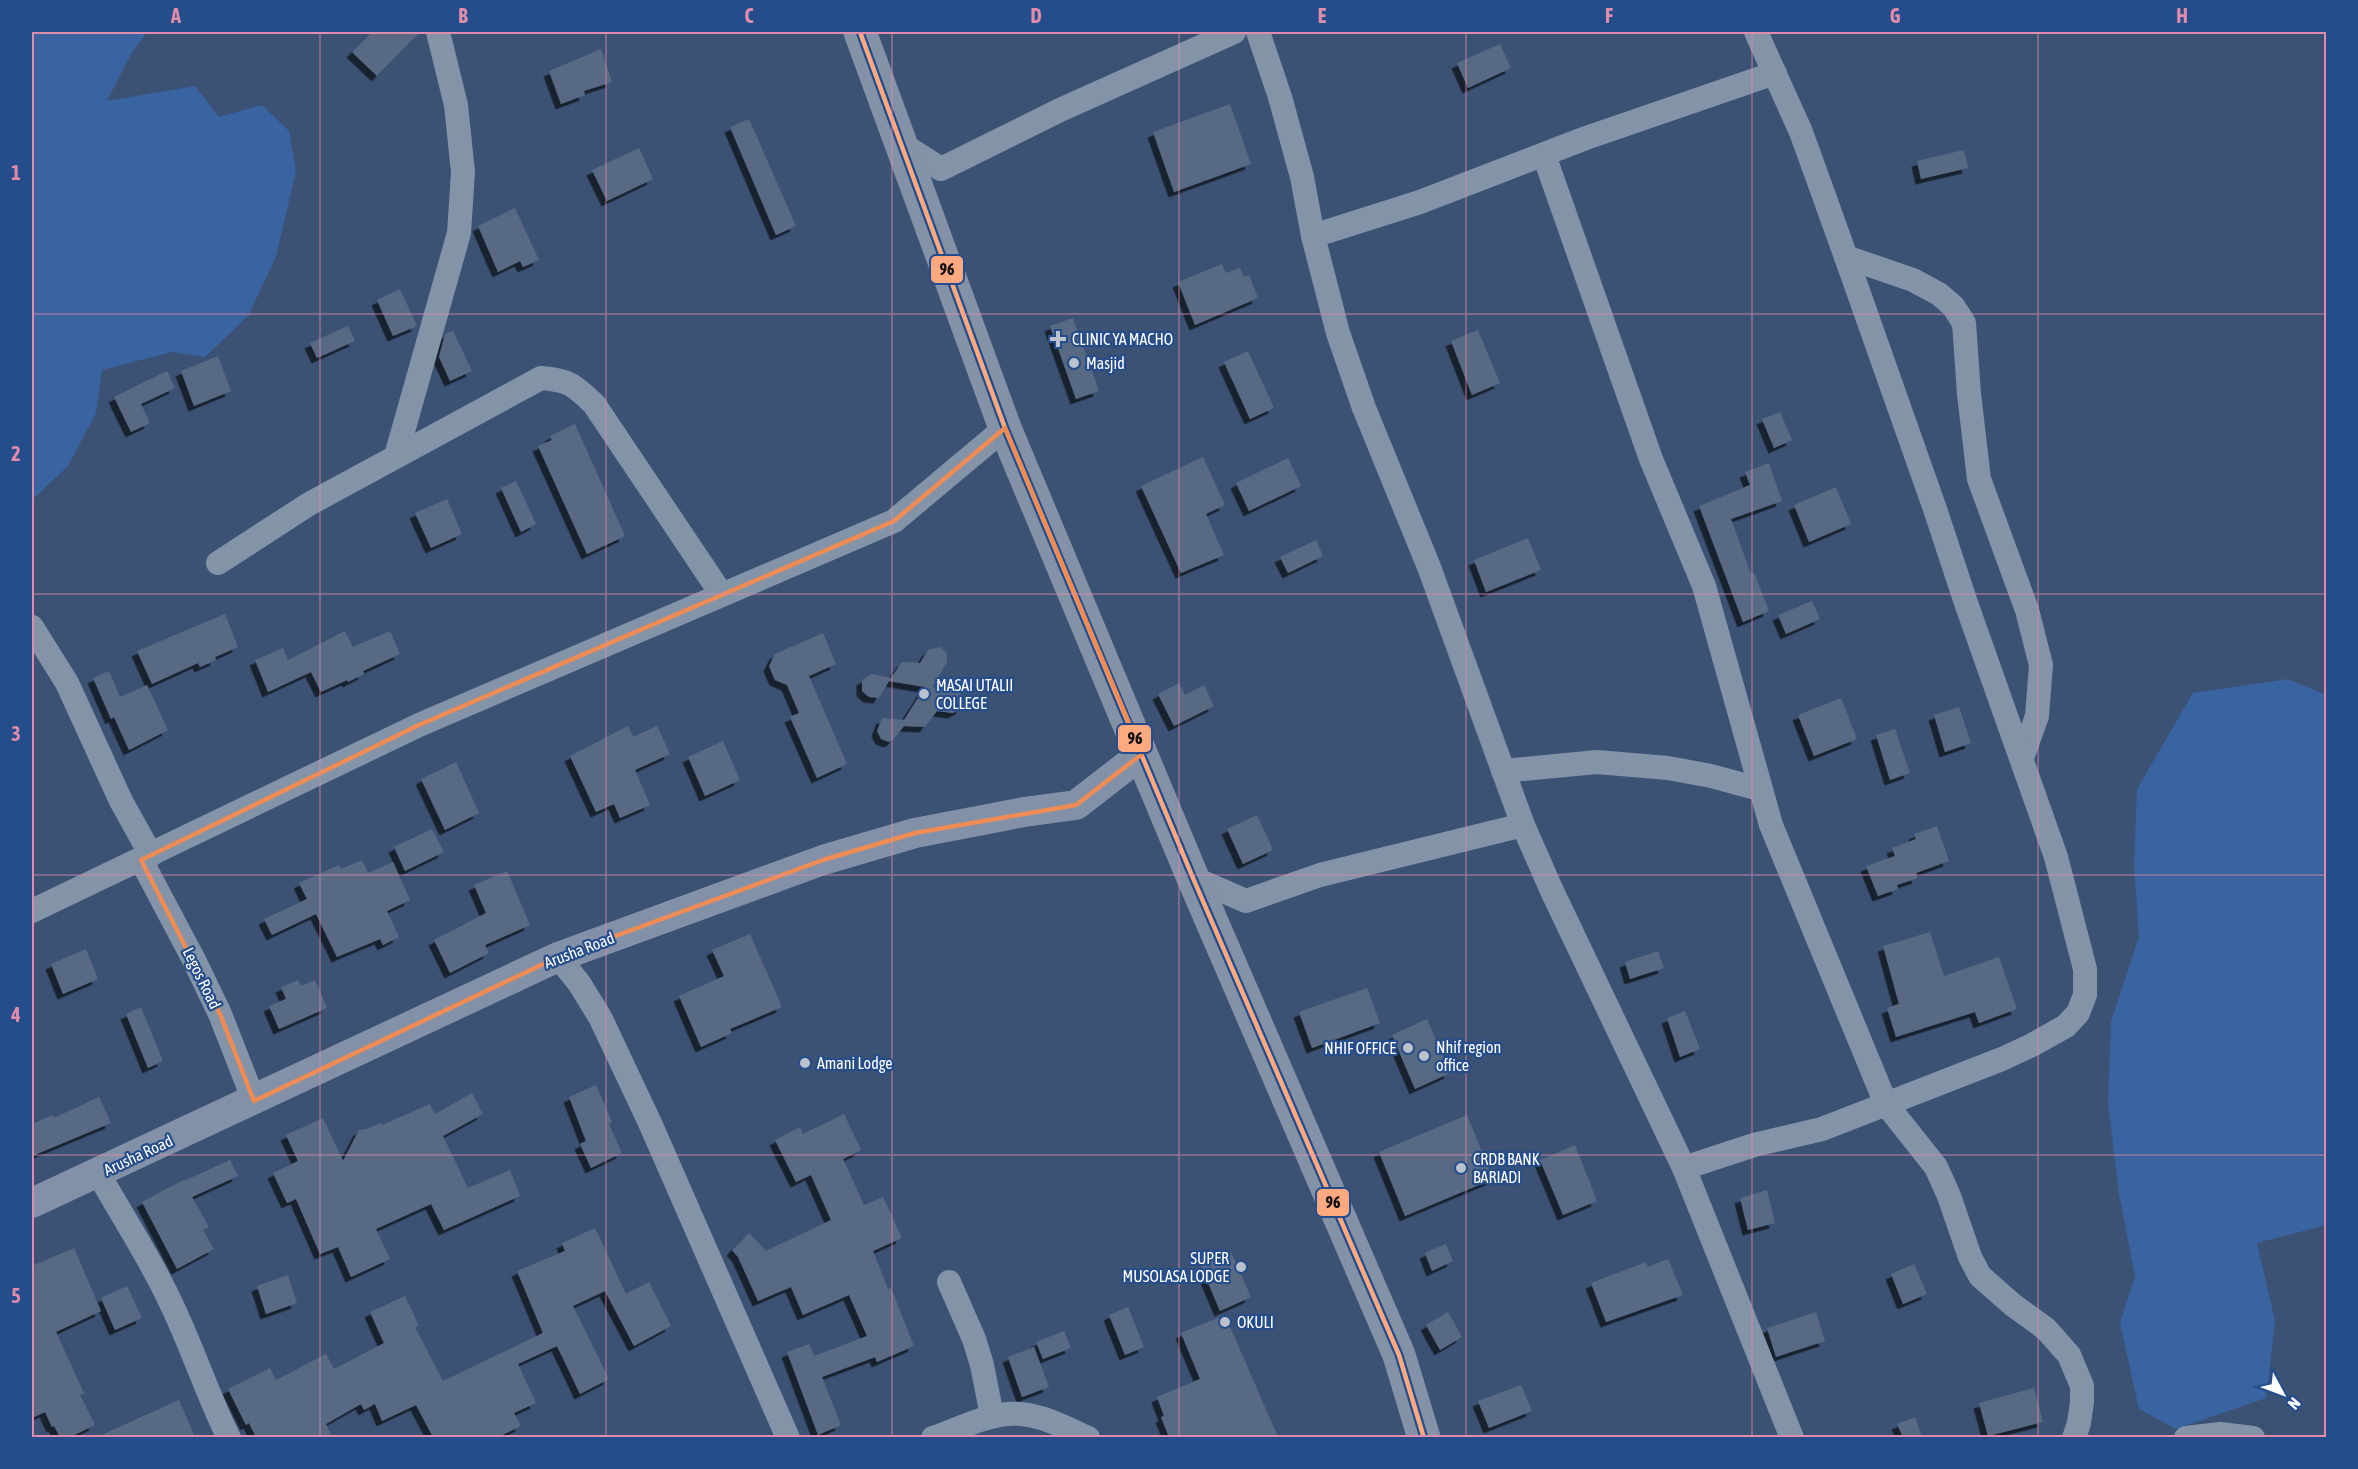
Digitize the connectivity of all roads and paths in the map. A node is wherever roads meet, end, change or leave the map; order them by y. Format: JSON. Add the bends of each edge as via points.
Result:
{"nodes":[{"id":1,"x":438,"y":32,"type":"edge"},
{"id":2,"x":860,"y":32,"type":"edge"},
{"id":3,"x":1234,"y":32,"type":"edge"},
{"id":4,"x":1258,"y":32,"type":"edge"},
{"id":5,"x":1756,"y":32,"type":"edge"},
{"id":6,"x":1775,"y":74,"type":"junction"},
{"id":7,"x":900,"y":143,"type":"junction"},
{"id":8,"x":1544,"y":155,"type":"junction"},
{"id":9,"x":1313,"y":236,"type":"junction"},
{"id":10,"x":1846,"y":257,"type":"junction"},
{"id":11,"x":1005,"y":428,"type":"junction"},
{"id":12,"x":396,"y":456,"type":"junction"},
{"id":13,"x":218,"y":562,"type":"dead end"},
{"id":14,"x":722,"y":595,"type":"junction"},
{"id":15,"x":32,"y":627,"type":"edge"},
{"id":16,"x":1142,"y":754,"type":"junction"},
{"id":17,"x":2022,"y":758,"type":"junction"},
{"id":18,"x":1503,"y":771,"type":"junction"},
{"id":19,"x":1760,"y":789,"type":"junction"},
{"id":20,"x":1523,"y":825,"type":"junction"},
{"id":21,"x":146,"y":858,"type":"junction"},
{"id":22,"x":1193,"y":878,"type":"junction"},
{"id":23,"x":32,"y":911,"type":"edge"},
{"id":24,"x":558,"y":957,"type":"junction"},
{"id":25,"x":254,"y":1101,"type":"junction"},
{"id":26,"x":1886,"y":1104,"type":"junction"},
{"id":27,"x":1684,"y":1168,"type":"junction"},
{"id":28,"x":98,"y":1173,"type":"junction"},
{"id":29,"x":32,"y":1203,"type":"edge"},
{"id":30,"x":949,"y":1282,"type":"dead end"},
{"id":31,"x":992,"y":1416,"type":"junction"},
{"id":32,"x":229,"y":1437,"type":"edge"},
{"id":33,"x":788,"y":1437,"type":"edge"},
{"id":34,"x":933,"y":1437,"type":"edge"},
{"id":35,"x":1088,"y":1437,"type":"edge"},
{"id":36,"x":1424,"y":1437,"type":"edge"},
{"id":37,"x":1792,"y":1437,"type":"edge"},
{"id":38,"x":2074,"y":1437,"type":"edge"},
{"id":39,"x":2186,"y":1437,"type":"edge"},
{"id":40,"x":2253,"y":1437,"type":"edge"}],
"edges":[{"from":1,"to":12,"type":"street","via":[[456,105],[463,172],[459,233]]},
{"from":2,"to":7,"type":"highway"},
{"from":3,"to":7,"type":"street","via":[[1060,110],[941,169]]},
{"from":4,"to":9,"type":"street","via":[[1302,177]]},
{"from":5,"to":6,"type":"street"},
{"from":6,"to":8,"type":"street"},
{"from":6,"to":10,"type":"street","via":[[1801,132]]},
{"from":7,"to":11,"type":"highway"},
{"from":8,"to":9,"type":"street","via":[[1420,202]]},
{"from":8,"to":19,"type":"street","via":[[1651,459],[1704,586]]},
{"from":9,"to":18,"type":"street","via":[[1341,344],[1429,567]]},
{"from":10,"to":17,"type":"street"},
{"from":10,"to":17,"type":"street","via":[[1912,280],[1939,294],[1964,323],[1979,479],[2027,610],[2041,665],[2037,716]]},
{"from":11,"to":14,"type":"street","via":[[894,521]]},
{"from":11,"to":16,"type":"highway"},
{"from":12,"to":13,"type":"street","via":[[309,504]]},
{"from":12,"to":14,"type":"street","via":[[541,378],[563,380],[594,404]]},
{"from":14,"to":21,"type":"street","via":[[419,725]]},
{"from":15,"to":21,"type":"street","name":"Legos Road","via":[[66,683]]},
{"from":16,"to":22,"type":"highway"},
{"from":16,"to":24,"type":"main road","name":"Arusha Road","via":[[1076,805],[915,834],[823,860]]},
{"from":17,"to":26,"type":"street","via":[[2059,868],[2085,969],[2085,995],[2078,1013],[2066,1026],[2032,1045]]},
{"from":18,"to":19,"type":"street","via":[[1597,762],[1668,768]]},
{"from":18,"to":20,"type":"street"},
{"from":19,"to":26,"type":"street","via":[[1771,825]]},
{"from":20,"to":22,"type":"street","via":[[1320,875],[1246,901]]},
{"from":20,"to":27,"type":"street"},
{"from":21,"to":23,"type":"street"},
{"from":21,"to":25,"type":"street","name":"Legos Road","via":[[219,1014]]},
{"from":22,"to":36,"type":"highway","via":[[1399,1355]]},
{"from":24,"to":25,"type":"main road","name":"Arusha Road"},
{"from":24,"to":33,"type":"street","via":[[600,1017]]},
{"from":25,"to":28,"type":"main road","name":"Arusha Road"},
{"from":26,"to":27,"type":"street","via":[[1822,1129],[1754,1145]]},
{"from":26,"to":38,"type":"street","via":[[1936,1167],[1980,1276],[2046,1329],[2069,1355],[2082,1386]]},
{"from":27,"to":37,"type":"street"},
{"from":28,"to":29,"type":"main road","name":"Arusha Road"},
{"from":28,"to":32,"type":"street","via":[[180,1322]]},
{"from":30,"to":31,"type":"street","via":[[974,1339]]},
{"from":31,"to":34,"type":"street"},
{"from":31,"to":35,"type":"street","via":[[1010,1413],[1037,1418]]},
{"from":39,"to":40,"type":"street"}]}
